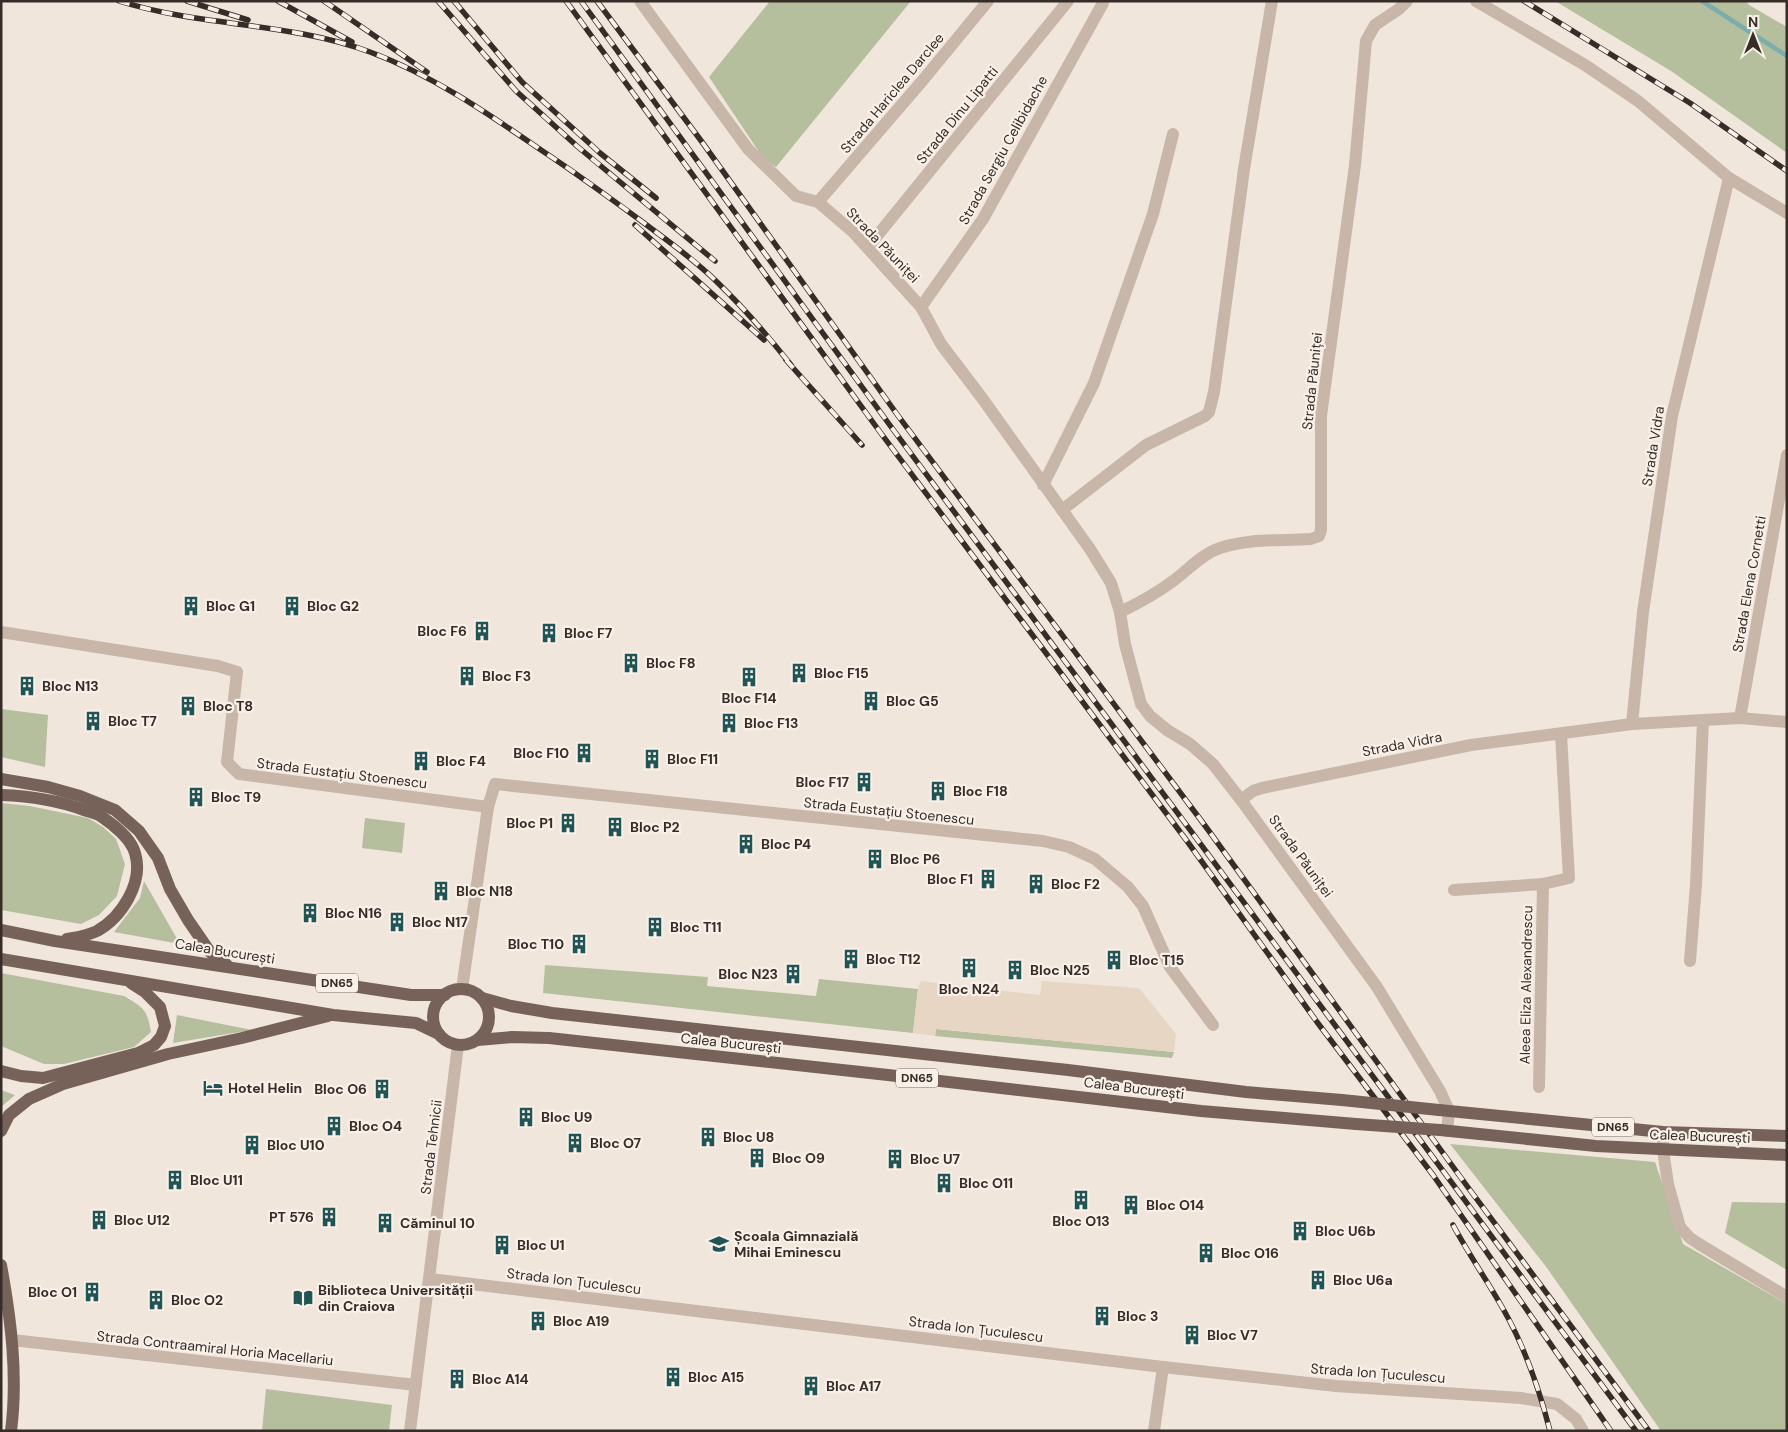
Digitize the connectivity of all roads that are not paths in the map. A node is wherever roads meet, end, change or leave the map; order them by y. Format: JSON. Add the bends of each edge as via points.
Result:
{"nodes":[{"id":1,"x":640,"y":1,"type":"edge"},
{"id":2,"x":988,"y":1,"type":"edge"},
{"id":3,"x":1068,"y":1,"type":"edge"},
{"id":4,"x":1272,"y":1,"type":"edge"},
{"id":5,"x":1407,"y":1,"type":"edge"},
{"id":6,"x":1476,"y":1,"type":"edge"},
{"id":7,"x":1104,"y":3,"type":"dead end"},
{"id":8,"x":1173,"y":134,"type":"dead end"},
{"id":9,"x":1729,"y":178,"type":"junction"},
{"id":10,"x":818,"y":202,"type":"junction"},
{"id":11,"x":1787,"y":213,"type":"edge"},
{"id":12,"x":868,"y":247,"type":"junction"},
{"id":13,"x":922,"y":307,"type":"junction"},
{"id":14,"x":1787,"y":455,"type":"edge"},
{"id":15,"x":1043,"y":485,"type":"junction"},
{"id":16,"x":1062,"y":510,"type":"junction"},
{"id":17,"x":1120,"y":612,"type":"junction"},
{"id":18,"x":1,"y":632,"type":"edge"},
{"id":19,"x":1740,"y":718,"type":"junction"},
{"id":20,"x":1703,"y":721,"type":"junction"},
{"id":21,"x":1787,"y":722,"type":"edge"},
{"id":22,"x":1632,"y":724,"type":"junction"},
{"id":23,"x":1560,"y":734,"type":"junction"},
{"id":24,"x":1,"y":779,"type":"edge"},
{"id":25,"x":1,"y":795,"type":"edge"},
{"id":26,"x":1241,"y":800,"type":"junction"},
{"id":27,"x":488,"y":807,"type":"junction"},
{"id":28,"x":1544,"y":884,"type":"junction"},
{"id":29,"x":1454,"y":890,"type":"dead end"},
{"id":30,"x":1,"y":930,"type":"edge"},
{"id":31,"x":55,"y":941,"type":"junction"},
{"id":32,"x":1,"y":958,"type":"edge"},
{"id":33,"x":1690,"y":961,"type":"dead end"},
{"id":34,"x":229,"y":966,"type":"junction"},
{"id":35,"x":127,"y":980,"type":"junction"},
{"id":36,"x":462,"y":990,"type":"junction"},
{"id":37,"x":445,"y":995,"type":"junction"},
{"id":38,"x":482,"y":998,"type":"junction"},
{"id":39,"x":333,"y":1014,"type":"junction"},
{"id":40,"x":1214,"y":1025,"type":"dead end"},
{"id":41,"x":439,"y":1034,"type":"junction"},
{"id":42,"x":478,"y":1040,"type":"junction"},
{"id":43,"x":458,"y":1045,"type":"junction"},
{"id":44,"x":1,"y":1071,"type":"edge"},
{"id":45,"x":1539,"y":1087,"type":"dead end"},
{"id":46,"x":1246,"y":1092,"type":"junction"},
{"id":47,"x":1444,"y":1111,"type":"junction"},
{"id":48,"x":1243,"y":1115,"type":"junction"},
{"id":49,"x":1,"y":1131,"type":"edge"},
{"id":50,"x":1444,"y":1131,"type":"junction"},
{"id":51,"x":1663,"y":1132,"type":"junction"},
{"id":52,"x":1787,"y":1136,"type":"edge"},
{"id":53,"x":1663,"y":1150,"type":"junction"},
{"id":54,"x":1787,"y":1154,"type":"edge"},
{"id":55,"x":1,"y":1265,"type":"edge"},
{"id":56,"x":430,"y":1279,"type":"junction"},
{"id":57,"x":1787,"y":1297,"type":"edge"},
{"id":58,"x":12,"y":1340,"type":"junction"},
{"id":59,"x":1163,"y":1367,"type":"junction"},
{"id":60,"x":416,"y":1385,"type":"junction"},
{"id":61,"x":10,"y":1431,"type":"edge"},
{"id":62,"x":410,"y":1431,"type":"edge"},
{"id":63,"x":1154,"y":1431,"type":"edge"},
{"id":64,"x":1583,"y":1431,"type":"edge"}],
"edges":[{"from":1,"to":10,"type":"street","name":"Strada Păuniței","via":[[748,149],[796,196]]},
{"from":2,"to":10,"type":"street","name":"Strada Hariclea Darclee"},
{"from":3,"to":12,"type":"street","name":"Strada Dinu Lipatti"},
{"from":4,"to":16,"type":"street","via":[[1248,140],[1209,412],[1146,445]]},
{"from":5,"to":17,"type":"street","name":"Strada Păuniței","via":[[1376,25],[1366,41],[1355,165],[1321,416],[1322,530],[1319,536],[1305,539],[1248,542],[1219,548],[1139,604]]},
{"from":6,"to":9,"type":"street","via":[[1585,65],[1638,101]]},
{"from":7,"to":13,"type":"street","name":"Strada Sergiu Celibidache","via":[[983,219]]},
{"from":8,"to":15,"type":"street","via":[[1153,214],[1094,383]]},
{"from":9,"to":11,"type":"street"},
{"from":9,"to":22,"type":"street","name":"Strada Vidra","via":[[1672,416],[1643,612]]},
{"from":10,"to":12,"type":"street","name":"Strada Păuniței"},
{"from":12,"to":13,"type":"street","name":"Strada Păuniței"},
{"from":13,"to":15,"type":"street","name":"Strada Păuniței","via":[[941,344]]},
{"from":14,"to":19,"type":"street","name":"Strada Elena Cornetti"},
{"from":15,"to":16,"type":"street","name":"Strada Păuniței"},
{"from":16,"to":17,"type":"street","name":"Strada Păuniței","via":[[1111,583]]},
{"from":17,"to":26,"type":"street","name":"Strada Păuniței","via":[[1141,704],[1150,716],[1213,764]]},
{"from":18,"to":27,"type":"street","name":"Strada Eustațiu Stoenescu","via":[[218,666],[237,672],[227,762],[239,774]]},
{"from":19,"to":20,"type":"street","name":"Strada Vidra"},
{"from":19,"to":21,"type":"street","name":"Strada Vidra"},
{"from":20,"to":22,"type":"street","name":"Strada Vidra"},
{"from":20,"to":33,"type":"street"},
{"from":22,"to":23,"type":"street","name":"Strada Vidra"},
{"from":23,"to":26,"type":"street","name":"Strada Vidra","via":[[1471,745],[1351,769],[1262,788]]},
{"from":23,"to":28,"type":"street","name":"Aleea Eliza Alexandrescu","via":[[1569,878]]},
{"from":24,"to":34,"type":"main road","via":[[48,787],[115,810],[139,831],[158,858],[170,889],[210,952]]},
{"from":25,"to":31,"type":"main road","via":[[29,796],[69,804],[100,815],[122,832],[135,853],[137,875],[129,897],[117,915],[84,936]]},
{"from":26,"to":47,"type":"street","name":"Strada Păuniței","via":[[1377,987],[1440,1091]]},
{"from":27,"to":36,"type":"street","name":"Strada Eustațiu Stoenescu"},
{"from":27,"to":40,"type":"street","name":"Strada Eustațiu Stoenescu","via":[[495,784],[1042,841],[1069,847],[1095,859],[1128,887],[1143,906],[1170,968]]},
{"from":28,"to":29,"type":"street","name":"Aleea Eliza Alexandrescu"},
{"from":28,"to":45,"type":"street","name":"Aleea Eliza Alexandrescu"},
{"from":30,"to":31,"type":"main road","name":"Calea București"},
{"from":31,"to":34,"type":"main road","name":"Calea București","number":"DN65"},
{"from":32,"to":35,"type":"main road","number":"DN65"},
{"from":34,"to":37,"type":"main road","name":"Calea București","number":"DN65","via":[[411,995]]},
{"from":35,"to":39,"type":"main road","number":"DN65"},
{"from":35,"to":44,"type":"main road","via":[[160,1007],[165,1026],[154,1045],[138,1053],[43,1078]]},
{"from":36,"to":37,"type":"main road"},
{"from":36,"to":38,"type":"main road","via":[[469,990]]},
{"from":37,"to":41,"type":"main road","via":[[434,1010],[434,1023]]},
{"from":38,"to":42,"type":"main road","via":[[490,1016],[487,1029]]},
{"from":38,"to":46,"type":"main road","name":"Calea București","number":"DN65","via":[[552,1013]]},
{"from":39,"to":41,"type":"main road","number":"DN65","via":[[416,1023]]},
{"from":39,"to":49,"type":"main road","via":[[168,1054],[63,1084],[22,1105],[9,1115]]},
{"from":41,"to":43,"type":"main road","via":[[444,1040]]},
{"from":42,"to":43,"type":"main road"},
{"from":42,"to":48,"type":"main road","name":"Calea București","number":"DN65","via":[[549,1038]]},
{"from":43,"to":56,"type":"street","name":"Strada Tehnicii"},
{"from":46,"to":47,"type":"main road","name":"Calea București","number":"DN65","bridge":true},
{"from":46,"to":48,"type":"main road"},
{"from":47,"to":50,"type":"street"},
{"from":47,"to":51,"type":"main road","name":"Calea București","number":"DN65"},
{"from":48,"to":50,"type":"main road","name":"Calea București","number":"DN65","bridge":true},
{"from":50,"to":53,"type":"main road","name":"Calea București","number":"DN65"},
{"from":51,"to":52,"type":"main road","name":"Calea București","number":"DN65"},
{"from":51,"to":53,"type":"street"},
{"from":53,"to":54,"type":"main road","name":"Calea București","number":"DN65"},
{"from":53,"to":57,"type":"street","via":[[1668,1184],[1680,1226],[1685,1232],[1699,1244]]},
{"from":55,"to":58,"type":"main road"},
{"from":56,"to":59,"type":"street","name":"Strada Ion Țuculescu"},
{"from":56,"to":60,"type":"street","name":"Strada Tehnicii"},
{"from":58,"to":60,"type":"street","name":"Strada Contraamiral Horia Macellariu"},
{"from":58,"to":61,"type":"main road"},
{"from":59,"to":63,"type":"street"},
{"from":59,"to":64,"type":"street","name":"Strada Ion Țuculescu","via":[[1336,1386],[1521,1398],[1556,1404],[1576,1419]]},
{"from":60,"to":62,"type":"street","name":"Strada Tehnicii"}]}
